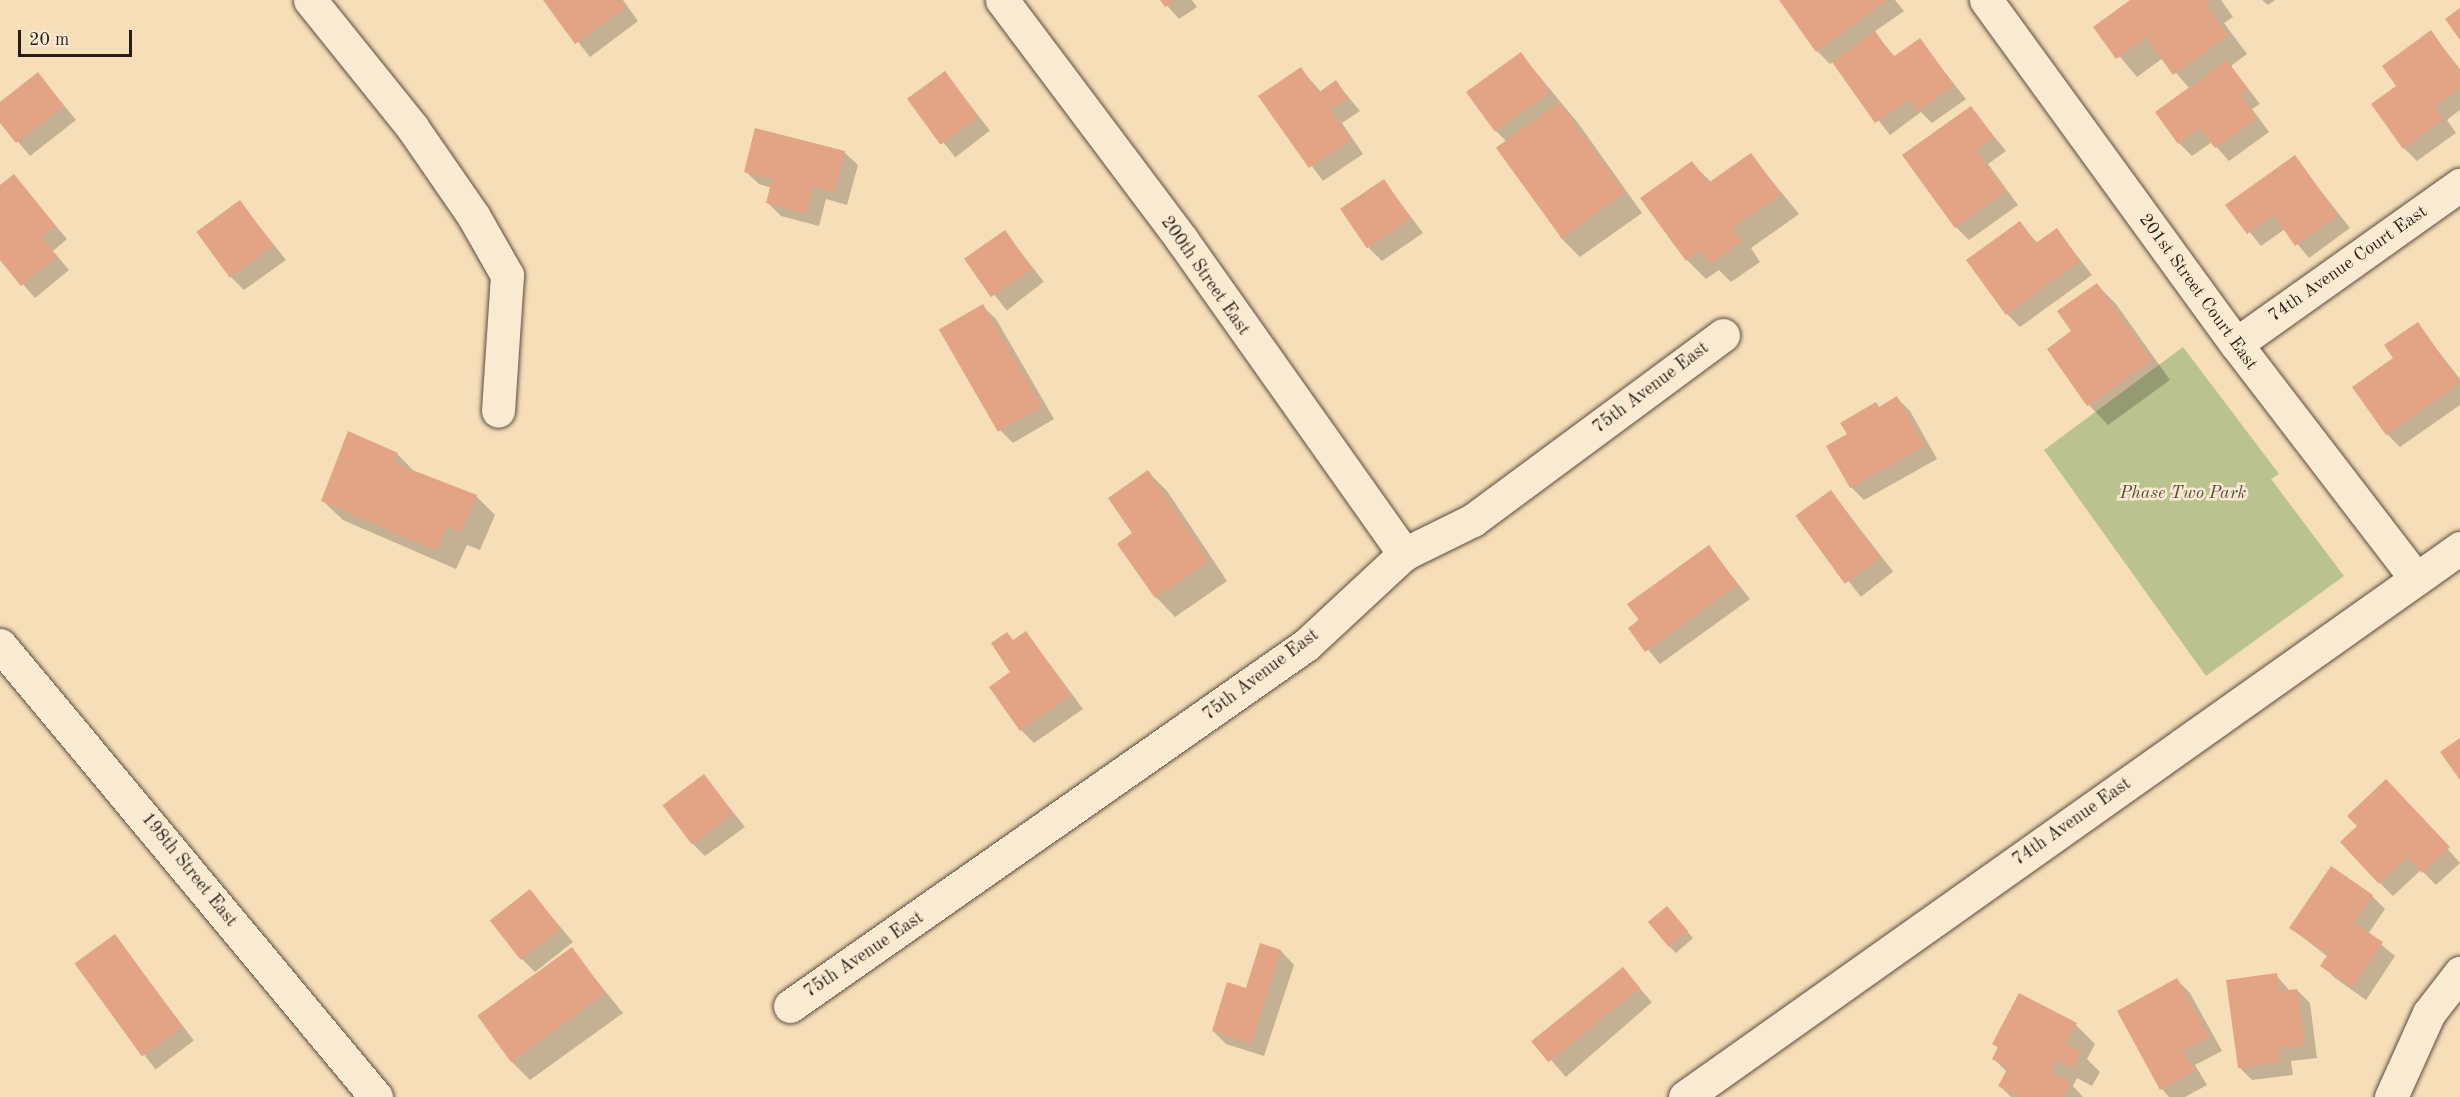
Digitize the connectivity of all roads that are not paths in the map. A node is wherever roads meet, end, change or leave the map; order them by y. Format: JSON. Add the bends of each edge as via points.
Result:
{"nodes":[{"id":1,"x":310,"y":0,"type":"edge"},
{"id":2,"x":1002,"y":0,"type":"edge"},
{"id":3,"x":1986,"y":0,"type":"edge"},
{"id":4,"x":2460,"y":185,"type":"edge"},
{"id":5,"x":1723,"y":335,"type":"dead end"},
{"id":6,"x":2236,"y":344,"type":"junction"},
{"id":7,"x":498,"y":411,"type":"dead end"},
{"id":8,"x":2460,"y":548,"type":"edge"},
{"id":9,"x":1404,"y":554,"type":"junction"},
{"id":10,"x":2416,"y":579,"type":"junction"},
{"id":11,"x":0,"y":645,"type":"edge"},
{"id":12,"x":2460,"y":973,"type":"edge"},
{"id":13,"x":790,"y":1006,"type":"dead end"},
{"id":14,"x":376,"y":1097,"type":"edge"},
{"id":15,"x":1685,"y":1097,"type":"edge"},
{"id":16,"x":2391,"y":1097,"type":"edge"}],
"edges":[{"from":1,"to":7,"type":"street","via":[[412,127],[474,216],[507,275]]},
{"from":2,"to":9,"type":"street","name":"200th Street East","via":[[1182,240]]},
{"from":3,"to":6,"type":"street","name":"201st Street Court East"},
{"from":4,"to":6,"type":"street","name":"74th Avenue Court East"},
{"from":5,"to":9,"type":"street","name":"75th Avenue East","via":[[1473,520]]},
{"from":6,"to":10,"type":"street","name":"201st Street Court East"},
{"from":8,"to":10,"type":"street","name":"74th Avenue East"},
{"from":9,"to":13,"type":"street","name":"75th Avenue East","via":[[1306,645]]},
{"from":10,"to":15,"type":"street","name":"74th Avenue East"},
{"from":11,"to":14,"type":"street","name":"198th Street East"},
{"from":12,"to":16,"type":"street","via":[[2429,1013]]}]}
